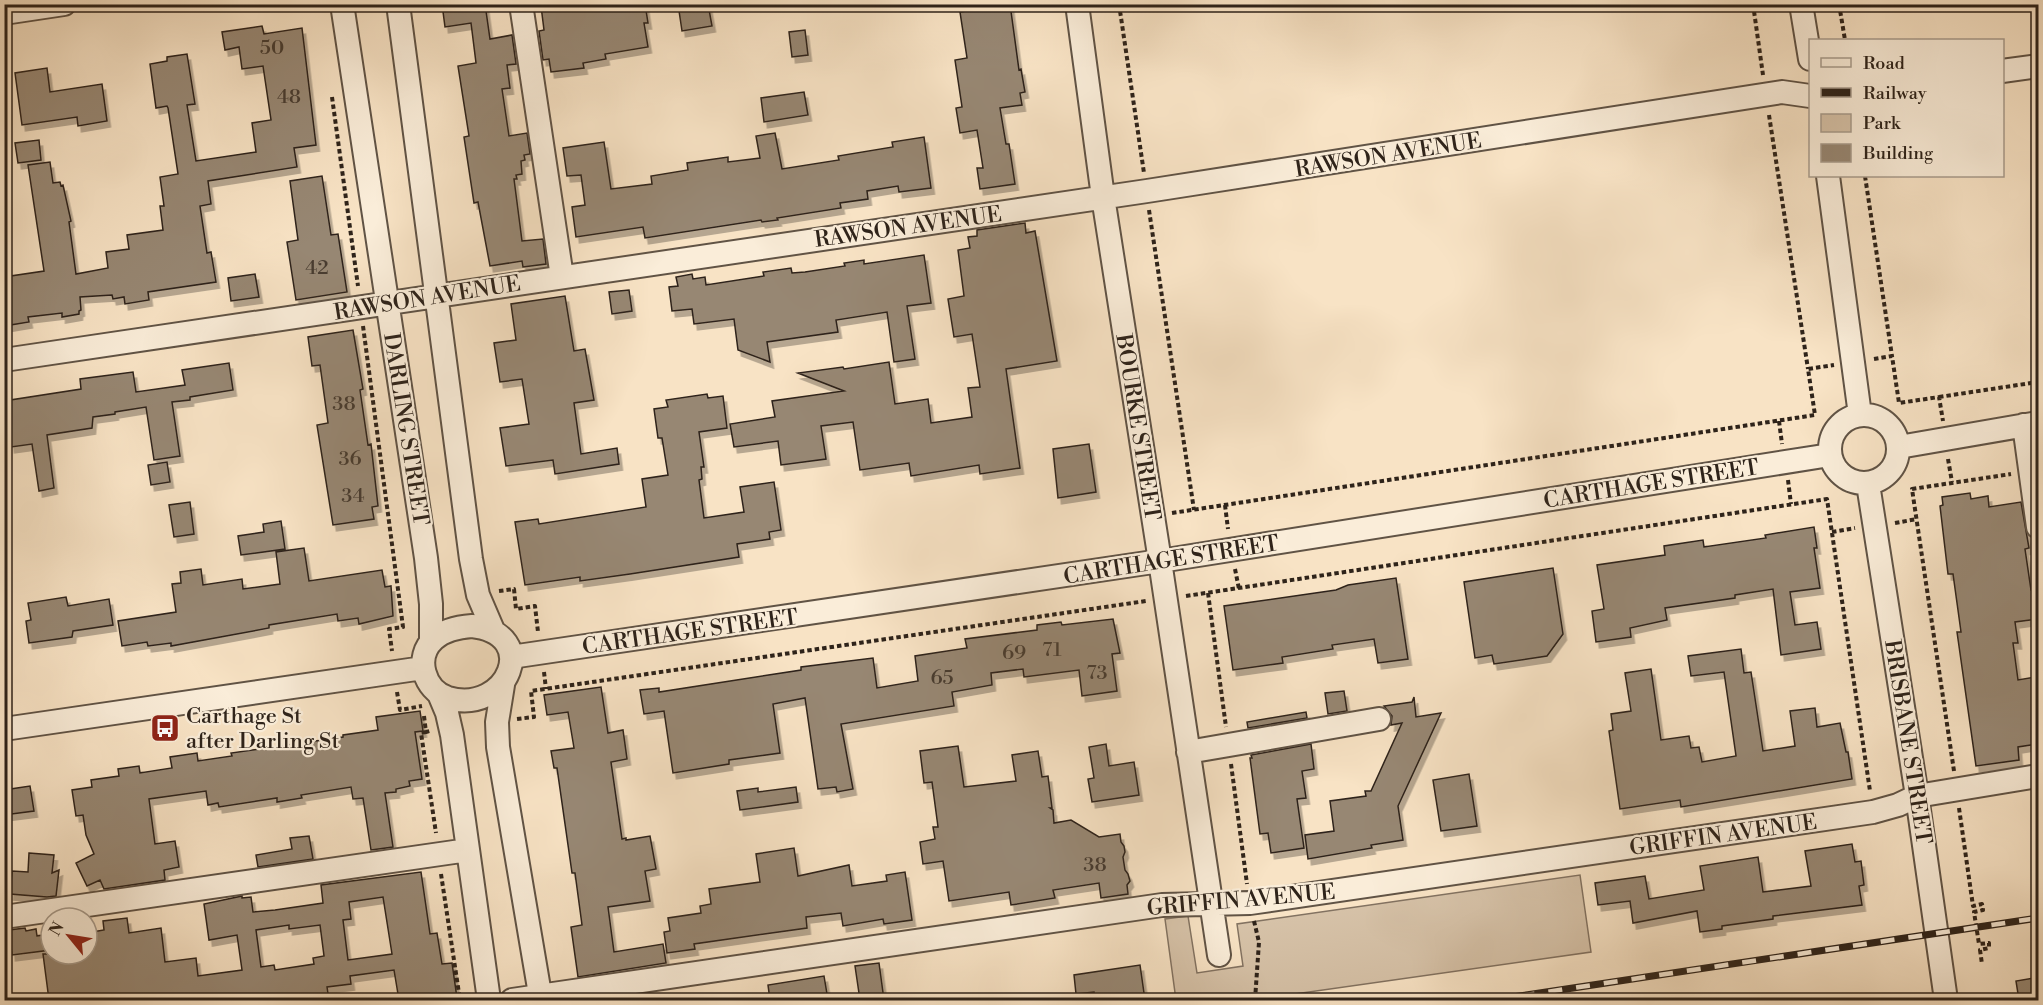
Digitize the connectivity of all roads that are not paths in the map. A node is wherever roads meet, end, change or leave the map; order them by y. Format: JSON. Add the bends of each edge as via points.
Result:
{"nodes":[{"id":1,"x":64,"y":4,"type":"edge"},
{"id":2,"x":342,"y":4,"type":"edge"},
{"id":3,"x":398,"y":4,"type":"edge"},
{"id":4,"x":520,"y":4,"type":"edge"},
{"id":5,"x":1077,"y":4,"type":"edge"},
{"id":6,"x":1801,"y":4,"type":"edge"},
{"id":7,"x":4,"y":13,"type":"edge"},
{"id":8,"x":1809,"y":52,"type":"edge"},
{"id":9,"x":2038,"y":66,"type":"edge"},
{"id":10,"x":2004,"y":71,"type":"edge"},
{"id":11,"x":1809,"y":96,"type":"edge"},
{"id":12,"x":1828,"y":177,"type":"edge"},
{"id":13,"x":1103,"y":197,"type":"junction"},
{"id":14,"x":561,"y":277,"type":"junction"},
{"id":15,"x":436,"y":295,"type":"junction"},
{"id":16,"x":388,"y":303,"type":"junction"},
{"id":17,"x":4,"y":360,"type":"edge"},
{"id":18,"x":1860,"y":415,"type":"junction"},
{"id":19,"x":2031,"y":424,"type":"edge"},
{"id":20,"x":1899,"y":447,"type":"junction"},
{"id":21,"x":1830,"y":455,"type":"junction"},
{"id":22,"x":1868,"y":483,"type":"junction"},
{"id":23,"x":2038,"y":527,"type":"edge"},
{"id":24,"x":1160,"y":561,"type":"junction"},
{"id":25,"x":493,"y":630,"type":"junction"},
{"id":26,"x":431,"y":641,"type":"junction"},
{"id":27,"x":511,"y":657,"type":"junction"},
{"id":28,"x":423,"y":668,"type":"junction"},
{"id":29,"x":503,"y":685,"type":"junction"},
{"id":30,"x":439,"y":694,"type":"junction"},
{"id":31,"x":1379,"y":719,"type":"dead end"},
{"id":32,"x":4,"y":729,"type":"edge"},
{"id":33,"x":1188,"y":752,"type":"junction"},
{"id":34,"x":2038,"y":776,"type":"edge"},
{"id":35,"x":1917,"y":796,"type":"junction"},
{"id":36,"x":468,"y":850,"type":"junction"},
{"id":37,"x":1210,"y":903,"type":"junction"},
{"id":38,"x":4,"y":917,"type":"edge"},
{"id":39,"x":1219,"y":956,"type":"dead end"},
{"id":40,"x":541,"y":998,"type":"edge"},
{"id":41,"x":489,"y":1000,"type":"edge"},
{"id":42,"x":512,"y":1000,"type":"edge"},
{"id":43,"x":1946,"y":1000,"type":"edge"}],
"edges":[{"from":1,"to":7,"type":"street"},
{"from":2,"to":16,"type":"street","name":"DARLING STREET"},
{"from":3,"to":15,"type":"street","name":"DARLING STREET"},
{"from":4,"to":14,"type":"street"},
{"from":5,"to":13,"type":"street","name":"BOURKE STREET"},
{"from":6,"to":8,"type":"street"},
{"from":9,"to":10,"type":"street"},
{"from":11,"to":13,"type":"street","name":"RAWSON AVENUE","via":[[1782,92]]},
{"from":12,"to":18,"type":"street"},
{"from":13,"to":14,"type":"street","name":"RAWSON AVENUE"},
{"from":13,"to":24,"type":"street","name":"BOURKE STREET"},
{"from":14,"to":15,"type":"street","name":"RAWSON AVENUE"},
{"from":15,"to":16,"type":"street","name":"RAWSON AVENUE"},
{"from":15,"to":25,"type":"street","name":"DARLING STREET","via":[[471,559],[478,595]]},
{"from":16,"to":17,"type":"street","name":"RAWSON AVENUE"},
{"from":16,"to":26,"type":"street","name":"DARLING STREET","via":[[430,582]]},
{"from":18,"to":20,"type":"street","via":[[1882,419],[1890,426]]},
{"from":18,"to":21,"type":"street","via":[[1840,424],[1833,434]]},
{"from":19,"to":20,"type":"street"},
{"from":19,"to":23,"type":"street","via":[[2030,471]]},
{"from":20,"to":22,"type":"street","via":[[1894,467],[1878,481]]},
{"from":21,"to":22,"type":"street","via":[[1839,474],[1848,480]]},
{"from":21,"to":24,"type":"street","name":"CARTHAGE STREET"},
{"from":22,"to":35,"type":"street","name":"BRISBANE STREET"},
{"from":24,"to":27,"type":"street","name":"CARTHAGE STREET"},
{"from":24,"to":33,"type":"street","name":"BOURKE STREET"},
{"from":25,"to":26,"type":"street","via":[[461,627]]},
{"from":25,"to":27,"type":"street","via":[[502,638]]},
{"from":26,"to":28,"type":"street"},
{"from":27,"to":29,"type":"street","via":[[511,668]]},
{"from":28,"to":30,"type":"street"},
{"from":28,"to":32,"type":"street"},
{"from":29,"to":30,"type":"street","via":[[472,699]]},
{"from":29,"to":40,"type":"street","via":[[497,722],[498,747]]},
{"from":30,"to":36,"type":"street","via":[[452,735]]},
{"from":31,"to":33,"type":"street"},
{"from":33,"to":37,"type":"street","name":"BOURKE STREET"},
{"from":34,"to":35,"type":"street","name":"GRIFFIN AVENUE"},
{"from":35,"to":37,"type":"street","name":"GRIFFIN AVENUE","via":[[1873,812],[1250,903]]},
{"from":35,"to":43,"type":"street","name":"BRISBANE STREET"},
{"from":36,"to":38,"type":"street"},
{"from":36,"to":41,"type":"street"},
{"from":37,"to":39,"type":"street","name":"BOURKE STREET"},
{"from":37,"to":40,"type":"street","name":"GRIFFIN AVENUE","via":[[1161,905]]},
{"from":40,"to":42,"type":"street","name":"GRIFFIN AVENUE"}]}
